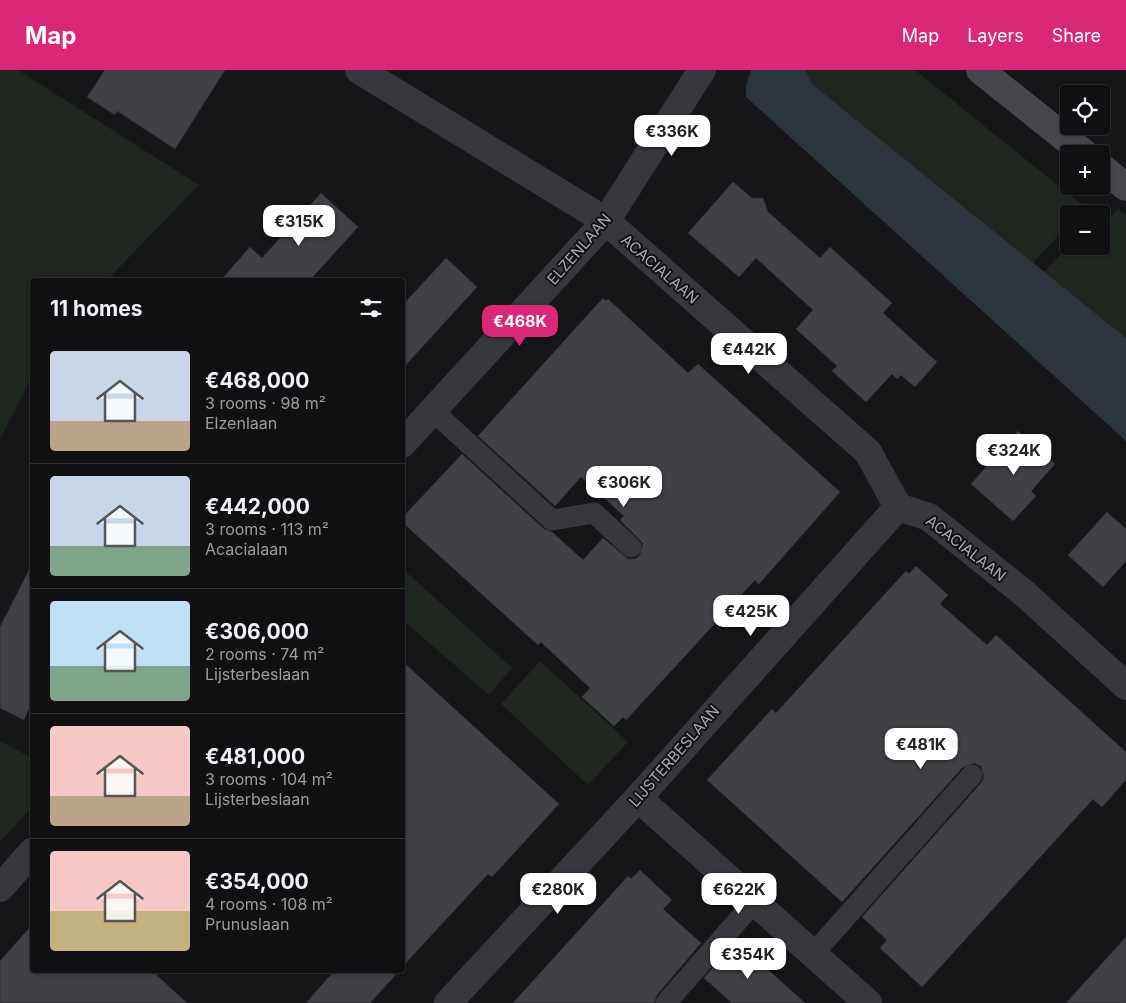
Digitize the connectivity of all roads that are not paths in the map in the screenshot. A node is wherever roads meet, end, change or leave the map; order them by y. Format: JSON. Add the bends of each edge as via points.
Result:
{"nodes":[{"id":1,"x":360,"y":70,"type":"edge"},
{"id":2,"x":702,"y":70,"type":"edge"},
{"id":3,"x":980,"y":70,"type":"edge"},
{"id":4,"x":1074,"y":145,"type":"edge"},
{"id":5,"x":1110,"y":174,"type":"edge"},
{"id":6,"x":1126,"y":187,"type":"edge"},
{"id":7,"x":606,"y":221,"type":"junction"},
{"id":8,"x":433,"y":411,"type":"junction"},
{"id":9,"x":405,"y":441,"type":"edge"},
{"id":10,"x":898,"y":507,"type":"junction"},
{"id":11,"x":632,"y":547,"type":"dead end"},
{"id":12,"x":1126,"y":686,"type":"edge"},
{"id":13,"x":972,"y":774,"type":"dead end"},
{"id":14,"x":638,"y":798,"type":"junction"},
{"id":15,"x":30,"y":854,"type":"edge"},
{"id":16,"x":0,"y":888,"type":"edge"},
{"id":17,"x":755,"y":901,"type":"junction"},
{"id":18,"x":813,"y":954,"type":"junction"},
{"id":19,"x":448,"y":1003,"type":"edge"},
{"id":20,"x":666,"y":1003,"type":"edge"},
{"id":21,"x":868,"y":1003,"type":"edge"}],
"edges":[{"from":1,"to":7,"type":"street","name":"ACACIALAAN"},
{"from":2,"to":7,"type":"street","name":"ELZENLAAN"},
{"from":3,"to":4,"type":"street"},
{"from":5,"to":6,"type":"street"},
{"from":7,"to":8,"type":"street","name":"ELZENLAAN"},
{"from":7,"to":10,"type":"street","name":"ACACIALAAN","via":[[868,452]]},
{"from":8,"to":9,"type":"street","name":"ELZENLAAN"},
{"from":8,"to":11,"type":"lane","via":[[552,520],[594,513]]},
{"from":10,"to":12,"type":"street","name":"ACACIALAAN","via":[[929,517],[1025,594]]},
{"from":10,"to":14,"type":"street","name":"LIJSTERBESLAAN"},
{"from":13,"to":18,"type":"lane"},
{"from":14,"to":17,"type":"street"},
{"from":14,"to":19,"type":"street","name":"LIJSTERBESLAAN"},
{"from":15,"to":16,"type":"street"},
{"from":17,"to":18,"type":"street"},
{"from":17,"to":20,"type":"lane"},
{"from":18,"to":21,"type":"street"}]}
